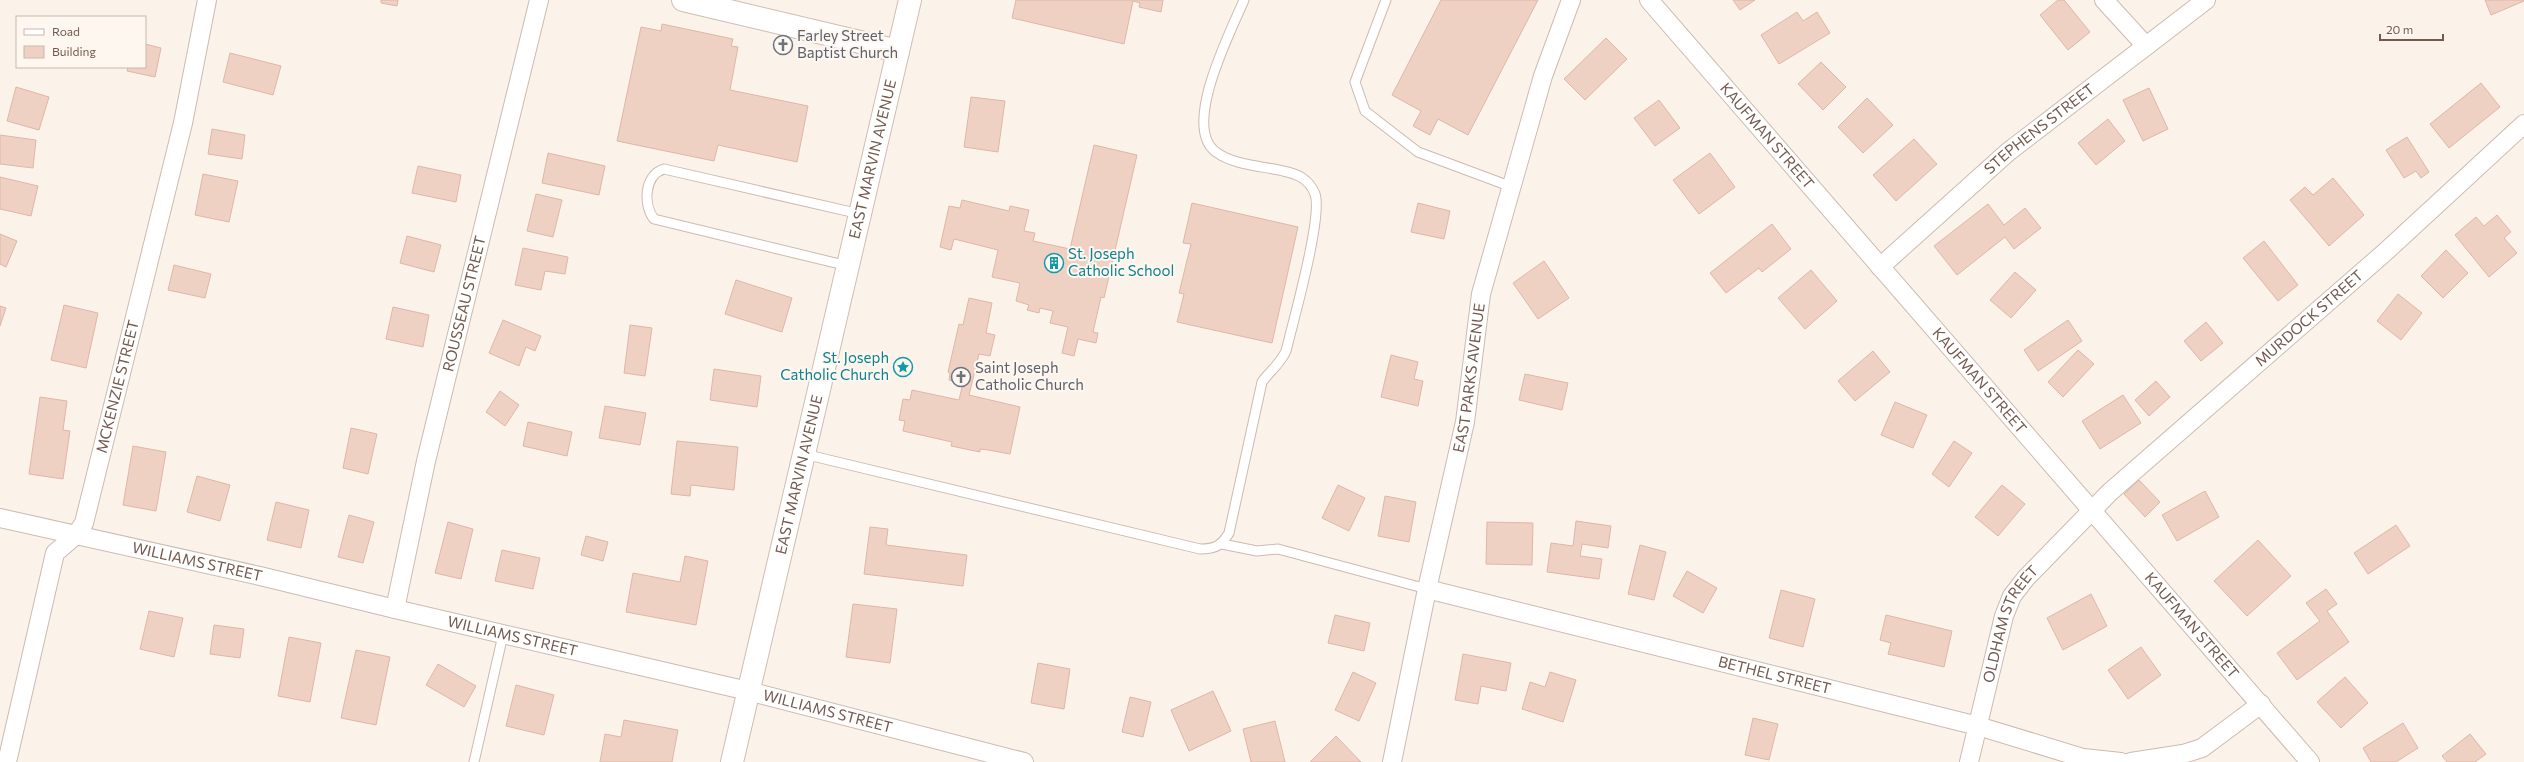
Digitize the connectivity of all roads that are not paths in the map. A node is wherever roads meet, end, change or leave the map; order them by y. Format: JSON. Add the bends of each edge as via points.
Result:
{"nodes":[{"id":1,"x":207,"y":0,"type":"edge"},
{"id":2,"x":539,"y":0,"type":"edge"},
{"id":3,"x":1244,"y":0,"type":"edge"},
{"id":4,"x":1386,"y":0,"type":"edge"},
{"id":5,"x":1571,"y":0,"type":"edge"},
{"id":6,"x":1649,"y":0,"type":"edge"},
{"id":7,"x":2104,"y":0,"type":"edge"},
{"id":8,"x":2206,"y":0,"type":"edge"},
{"id":9,"x":692,"y":1,"type":"edge"},
{"id":10,"x":907,"y":1,"type":"edge"},
{"id":11,"x":2146,"y":46,"type":"junction"},
{"id":12,"x":898,"y":51,"type":"junction"},
{"id":13,"x":2524,"y":124,"type":"edge"},
{"id":14,"x":1512,"y":187,"type":"junction"},
{"id":15,"x":860,"y":214,"type":"junction"},
{"id":16,"x":848,"y":266,"type":"junction"},
{"id":17,"x":1880,"y":267,"type":"junction"},
{"id":18,"x":804,"y":454,"type":"junction"},
{"id":19,"x":2092,"y":510,"type":"junction"},
{"id":20,"x":0,"y":518,"type":"edge"},
{"id":21,"x":76,"y":535,"type":"junction"},
{"id":22,"x":1222,"y":544,"type":"junction"},
{"id":23,"x":1427,"y":589,"type":"junction"},
{"id":24,"x":394,"y":610,"type":"junction"},
{"id":25,"x":503,"y":635,"type":"junction"},
{"id":26,"x":748,"y":691,"type":"junction"},
{"id":27,"x":2261,"y":704,"type":"junction"},
{"id":28,"x":1978,"y":726,"type":"junction"},
{"id":29,"x":7,"y":762,"type":"edge"},
{"id":30,"x":474,"y":762,"type":"edge"},
{"id":31,"x":732,"y":762,"type":"edge"},
{"id":32,"x":1024,"y":762,"type":"edge"},
{"id":33,"x":1392,"y":762,"type":"edge"},
{"id":34,"x":1969,"y":762,"type":"edge"},
{"id":35,"x":2121,"y":762,"type":"edge"},
{"id":36,"x":2131,"y":762,"type":"edge"},
{"id":37,"x":2310,"y":762,"type":"edge"}],
"edges":[{"from":1,"to":21,"type":"street","name":"MCKENZIE STREET","via":[[183,123],[109,429],[84,523]]},
{"from":2,"to":24,"type":"street","name":"ROUSSEAU STREET","via":[[426,461]]},
{"from":3,"to":22,"type":"lane","via":[[1214,71],[1205,108],[1205,137],[1209,145],[1224,156],[1302,176],[1315,194],[1317,218],[1286,351],[1281,362],[1262,382],[1229,533]]},
{"from":4,"to":14,"type":"lane","via":[[1355,82],[1365,111],[1418,152]]},
{"from":5,"to":14,"type":"street","name":"EAST PARKS AVENUE","via":[[1543,76]]},
{"from":6,"to":17,"type":"street","name":"KAUFMAN STREET"},
{"from":7,"to":11,"type":"street"},
{"from":8,"to":11,"type":"street","name":"STEPHENS STREET"},
{"from":9,"to":12,"type":"main road"},
{"from":10,"to":12,"type":"main road","name":"EAST MARVIN AVENUE"},
{"from":11,"to":17,"type":"street","name":"STEPHENS STREET","via":[[2008,152]]},
{"from":12,"to":15,"type":"main road","name":"EAST MARVIN AVENUE"},
{"from":13,"to":19,"type":"street","name":"MURDOCK STREET","via":[[2383,254]]},
{"from":14,"to":23,"type":"street","name":"EAST PARKS AVENUE","via":[[1481,294],[1465,422]]},
{"from":15,"to":16,"type":"main road","name":"EAST MARVIN AVENUE"},
{"from":15,"to":16,"type":"lane","via":[[664,169],[652,176],[646,193],[648,212],[654,219]]},
{"from":16,"to":18,"type":"main road","name":"EAST MARVIN AVENUE"},
{"from":17,"to":19,"type":"street","name":"KAUFMAN STREET"},
{"from":18,"to":22,"type":"lane","via":[[1200,549],[1212,549]]},
{"from":18,"to":26,"type":"main road","name":"EAST MARVIN AVENUE"},
{"from":19,"to":27,"type":"street","name":"KAUFMAN STREET"},
{"from":19,"to":28,"type":"street","name":"OLDHAM STREET","via":[[2026,578],[2012,596],[2004,616]]},
{"from":20,"to":21,"type":"street","name":"WILLIAMS STREET"},
{"from":21,"to":24,"type":"street","name":"WILLIAMS STREET","via":[[260,576]]},
{"from":21,"to":29,"type":"street","name":"MCKENZIE STREET","via":[[55,553]]},
{"from":22,"to":23,"type":"lane","via":[[1257,551],[1278,549]]},
{"from":23,"to":28,"type":"street","name":"BETHEL STREET"},
{"from":23,"to":33,"type":"street","name":"EAST PARKS AVENUE"},
{"from":24,"to":25,"type":"street","name":"WILLIAMS STREET"},
{"from":25,"to":26,"type":"street","name":"WILLIAMS STREET"},
{"from":25,"to":30,"type":"lane"},
{"from":26,"to":31,"type":"main road","name":"EAST MARVIN AVENUE"},
{"from":26,"to":32,"type":"street","name":"WILLIAMS STREET"},
{"from":27,"to":36,"type":"street","via":[[2202,748],[2183,754]]},
{"from":27,"to":37,"type":"street","name":"KAUFMAN STREET"},
{"from":28,"to":34,"type":"street","name":"OLDHAM STREET"},
{"from":28,"to":35,"type":"street","name":"BETHEL STREET","via":[[2083,758]]}]}
